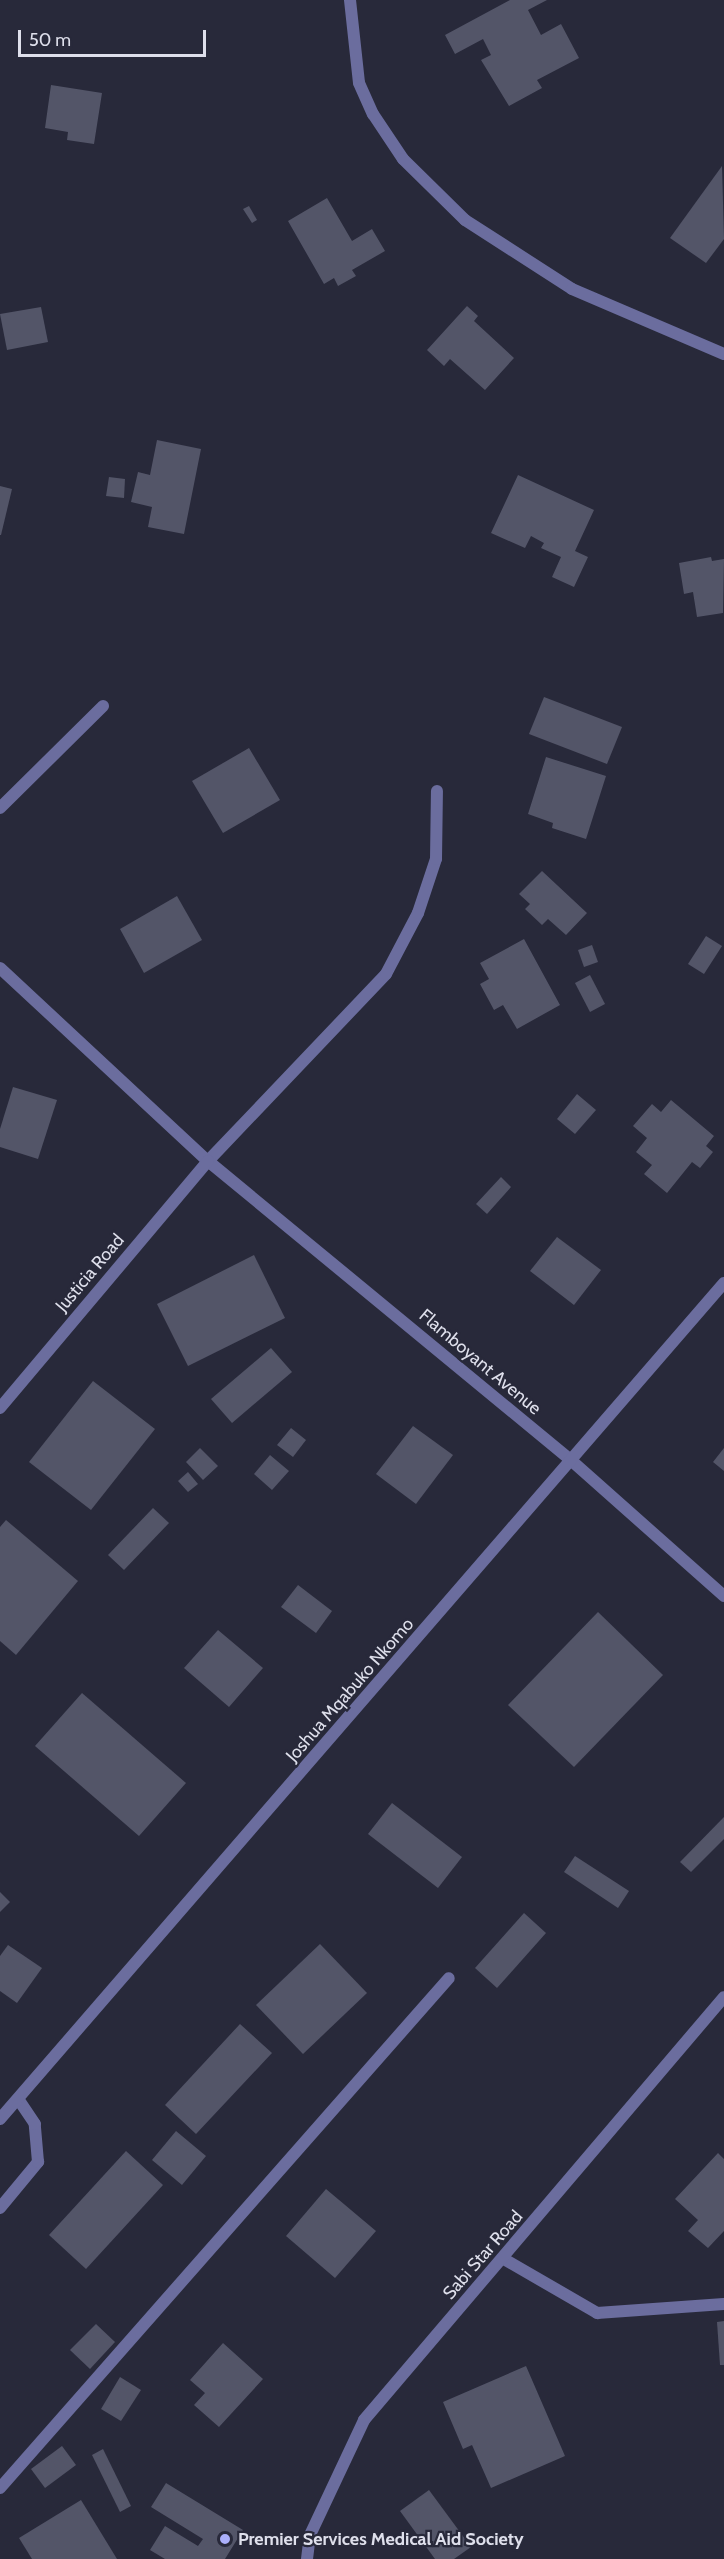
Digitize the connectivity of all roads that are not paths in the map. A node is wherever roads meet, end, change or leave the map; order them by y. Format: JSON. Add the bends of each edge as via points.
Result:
{"nodes":[{"id":1,"x":350,"y":0,"type":"edge"},
{"id":2,"x":724,"y":354,"type":"edge"},
{"id":3,"x":103,"y":706,"type":"dead end"},
{"id":4,"x":436,"y":791,"type":"dead end"},
{"id":5,"x":0,"y":808,"type":"edge"},
{"id":6,"x":0,"y":968,"type":"edge"},
{"id":7,"x":208,"y":1161,"type":"junction"},
{"id":8,"x":724,"y":1283,"type":"edge"},
{"id":9,"x":0,"y":1408,"type":"edge"},
{"id":10,"x":573,"y":1462,"type":"junction"},
{"id":11,"x":724,"y":1596,"type":"edge"},
{"id":12,"x":449,"y":1978,"type":"dead end"},
{"id":13,"x":724,"y":1997,"type":"edge"},
{"id":14,"x":18,"y":2099,"type":"junction"},
{"id":15,"x":0,"y":2119,"type":"edge"},
{"id":16,"x":0,"y":2208,"type":"edge"},
{"id":17,"x":504,"y":2259,"type":"junction"},
{"id":18,"x":724,"y":2304,"type":"edge"},
{"id":19,"x":0,"y":2488,"type":"edge"},
{"id":20,"x":307,"y":2559,"type":"edge"}],
"edges":[{"from":1,"to":2,"type":"street","via":[[359,83],[373,114],[403,159],[465,220],[572,289]]},
{"from":3,"to":5,"type":"street"},
{"from":4,"to":7,"type":"street","name":"Justicia Road","via":[[435,859],[418,913],[386,974]]},
{"from":6,"to":7,"type":"street","name":"Flamboyant Avenue"},
{"from":7,"to":9,"type":"street","name":"Justicia Road"},
{"from":7,"to":10,"type":"street","name":"Flamboyant Avenue"},
{"from":8,"to":10,"type":"street","name":"Joshua Mqabuko Nkomo"},
{"from":10,"to":11,"type":"street","name":"Flamboyant Avenue"},
{"from":10,"to":14,"type":"street","name":"Joshua Mqabuko Nkomo"},
{"from":12,"to":19,"type":"street"},
{"from":13,"to":17,"type":"street","name":"Sabi Star Road"},
{"from":14,"to":15,"type":"street","name":"Joshua Mqabuko Nkomo"},
{"from":14,"to":16,"type":"street","via":[[35,2124],[38,2162]]},
{"from":17,"to":18,"type":"street","via":[[597,2313]]},
{"from":17,"to":20,"type":"street","name":"Sabi Star Road","via":[[364,2420],[310,2535]]}]}
